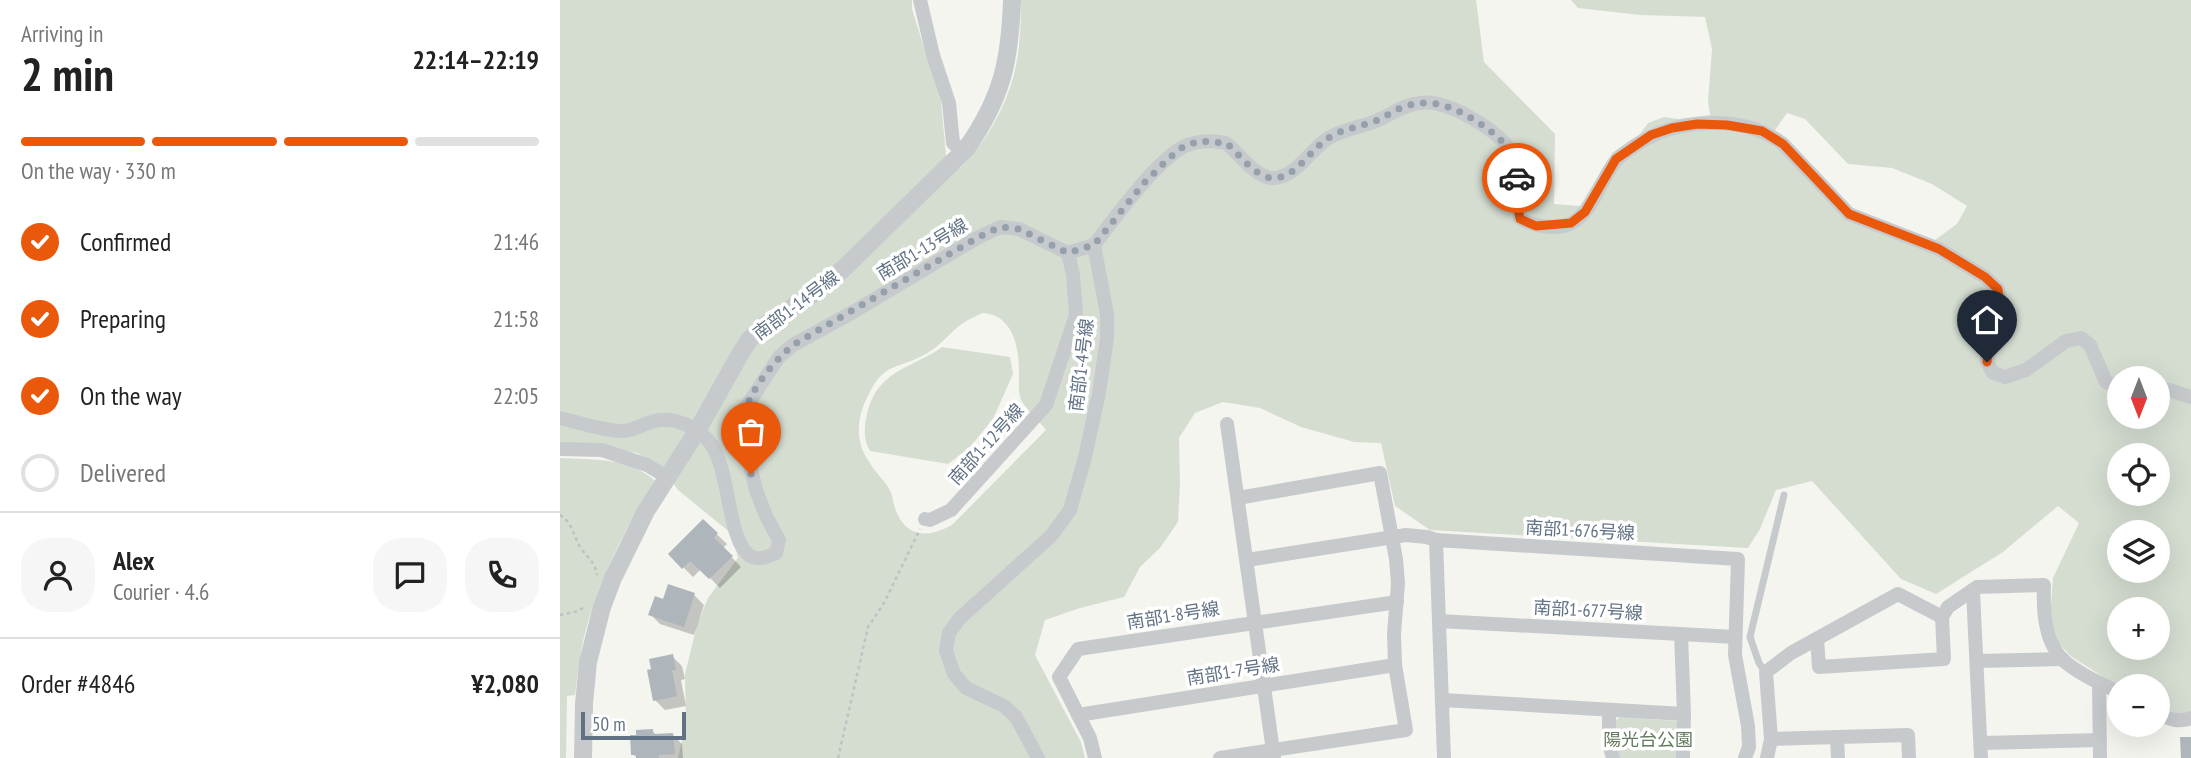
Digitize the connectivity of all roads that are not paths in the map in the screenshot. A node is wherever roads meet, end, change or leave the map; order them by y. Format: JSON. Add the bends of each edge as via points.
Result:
{"nodes":[{"id":1,"x":920,"y":0,"type":"edge"},
{"id":2,"x":1012,"y":0,"type":"edge"},
{"id":3,"x":964,"y":152,"type":"junction"},
{"id":4,"x":1094,"y":245,"type":"junction"},
{"id":5,"x":1068,"y":253,"type":"junction"},
{"id":6,"x":2107,"y":382,"type":"edge"},
{"id":7,"x":2170,"y":390,"type":"edge"},
{"id":8,"x":2191,"y":397,"type":"edge"},
{"id":9,"x":560,"y":418,"type":"edge"},
{"id":10,"x":1227,"y":424,"type":"dead end"},
{"id":11,"x":697,"y":431,"type":"junction"},
{"id":12,"x":560,"y":449,"type":"edge"},
{"id":13,"x":667,"y":477,"type":"junction"},
{"id":14,"x":1784,"y":495,"type":"dead end"},
{"id":15,"x":1238,"y":498,"type":"junction"},
{"id":16,"x":925,"y":519,"type":"road end"},
{"id":17,"x":1392,"y":537,"type":"junction"},
{"id":18,"x":1436,"y":540,"type":"junction"},
{"id":19,"x":1247,"y":560,"type":"junction"},
{"id":20,"x":1973,"y":591,"type":"junction"},
{"id":21,"x":1396,"y":602,"type":"junction"},
{"id":22,"x":1942,"y":617,"type":"junction"},
{"id":23,"x":1439,"y":621,"type":"junction"},
{"id":24,"x":1256,"y":623,"type":"junction"},
{"id":25,"x":1681,"y":634,"type":"junction"},
{"id":26,"x":1735,"y":636,"type":"junction"},
{"id":27,"x":1817,"y":639,"type":"junction"},
{"id":28,"x":2063,"y":659,"type":"junction"},
{"id":29,"x":1977,"y":661,"type":"junction"},
{"id":30,"x":1395,"y":665,"type":"junction"},
{"id":31,"x":1766,"y":672,"type":"junction"},
{"id":32,"x":2099,"y":682,"type":"junction"},
{"id":33,"x":1265,"y":686,"type":"junction"},
{"id":34,"x":2107,"y":686,"type":"edge"},
{"id":35,"x":1442,"y":700,"type":"junction"},
{"id":36,"x":1609,"y":710,"type":"junction"},
{"id":37,"x":1684,"y":714,"type":"junction"},
{"id":38,"x":1078,"y":715,"type":"junction"},
{"id":39,"x":2191,"y":718,"type":"edge"},
{"id":40,"x":2170,"y":719,"type":"edge"},
{"id":41,"x":1837,"y":737,"type":"junction"},
{"id":42,"x":1771,"y":739,"type":"junction"},
{"id":43,"x":2099,"y":740,"type":"junction"},
{"id":44,"x":1981,"y":743,"type":"junction"},
{"id":45,"x":1274,"y":754,"type":"edge"},
{"id":46,"x":583,"y":758,"type":"edge"},
{"id":47,"x":1038,"y":758,"type":"edge"},
{"id":48,"x":1095,"y":758,"type":"edge"},
{"id":49,"x":1220,"y":758,"type":"edge"},
{"id":50,"x":1444,"y":758,"type":"edge"},
{"id":51,"x":1613,"y":758,"type":"edge"},
{"id":52,"x":1683,"y":758,"type":"edge"},
{"id":53,"x":1745,"y":758,"type":"edge"},
{"id":54,"x":1767,"y":758,"type":"edge"},
{"id":55,"x":1838,"y":758,"type":"edge"},
{"id":56,"x":1909,"y":758,"type":"edge"},
{"id":57,"x":1981,"y":758,"type":"edge"},
{"id":58,"x":2100,"y":758,"type":"edge"}],
"edges":[{"from":1,"to":3,"type":"street","via":[[949,103],[953,144]]},
{"from":2,"to":3,"type":"street","name":"南部1-14号線","via":[[1002,81]]},
{"from":3,"to":11,"type":"street","name":"南部1-14号線","via":[[842,270],[749,340]]},
{"from":4,"to":5,"type":"street"},
{"from":4,"to":6,"type":"street","via":[[1168,159],[1199,141],[1226,143],[1256,172],[1278,178],[1345,129],[1400,108],[1438,103],[1465,114],[1511,151],[1518,167],[1520,219],[1545,226],[1571,223],[1585,212],[1616,159],[1651,135],[1697,124],[1727,125],[1762,131],[1783,144],[1849,214],[1939,249],[1998,289],[2000,309],[1987,362],[1993,373],[2005,377],[2026,370],[2066,341],[2081,338],[2090,345]]},
{"from":4,"to":47,"type":"street","name":"南部1-4号線","via":[[1107,338],[1099,393],[1070,510],[1051,536],[960,618],[949,633],[946,651],[954,674],[966,688],[1004,706],[1016,718]]},
{"from":5,"to":11,"type":"street","name":"南部1-13号線","via":[[1019,229],[1000,227],[779,357],[744,410],[742,431],[756,490],[779,540],[776,553],[763,559],[751,556],[741,544],[722,467],[710,442]]},
{"from":5,"to":16,"type":"street","name":"南部1-12号線","via":[[1076,315],[1046,405],[951,510]]},
{"from":7,"to":8,"type":"street"},
{"from":9,"to":11,"type":"street","via":[[624,431],[660,420]]},
{"from":10,"to":15,"type":"street"},
{"from":11,"to":13,"type":"street","name":"南部1-14号線"},
{"from":12,"to":13,"type":"street","via":[[602,450]]},
{"from":13,"to":46,"type":"street","name":"南部1-14号線","via":[[628,544],[602,607],[585,683]]},
{"from":14,"to":31,"type":"lane","via":[[1750,636]]},
{"from":15,"to":17,"type":"street","via":[[1380,473]]},
{"from":15,"to":19,"type":"street"},
{"from":17,"to":18,"type":"street"},
{"from":17,"to":19,"type":"street"},
{"from":17,"to":21,"type":"street"},
{"from":18,"to":23,"type":"street"},
{"from":18,"to":26,"type":"street","name":"南部1-676号線","via":[[1738,559]]},
{"from":19,"to":24,"type":"street"},
{"from":20,"to":22,"type":"street","via":[[1948,607]]},
{"from":20,"to":28,"type":"street","via":[[1978,587],[2044,585],[2044,616]]},
{"from":20,"to":29,"type":"street"},
{"from":21,"to":24,"type":"street","name":"南部1-8号線"},
{"from":21,"to":30,"type":"street"},
{"from":22,"to":27,"type":"street","via":[[1898,594]]},
{"from":22,"to":27,"type":"street","via":[[1944,659],[1819,667]]},
{"from":23,"to":25,"type":"street","name":"南部1-677号線"},
{"from":23,"to":35,"type":"street"},
{"from":24,"to":33,"type":"street"},
{"from":24,"to":38,"type":"street","name":"南部1-8号線","via":[[1078,649],[1059,677]]},
{"from":25,"to":26,"type":"street","name":"南部1-677号線"},
{"from":25,"to":37,"type":"street"},
{"from":26,"to":53,"type":"street","name":"南部1-676号線","via":[[1748,726]]},
{"from":27,"to":31,"type":"street"},
{"from":28,"to":29,"type":"street"},
{"from":28,"to":32,"type":"street"},
{"from":29,"to":44,"type":"street"},
{"from":30,"to":33,"type":"street","name":"南部1-7号線"},
{"from":30,"to":45,"type":"street","via":[[1406,730]]},
{"from":31,"to":42,"type":"street"},
{"from":32,"to":34,"type":"street"},
{"from":32,"to":43,"type":"street"},
{"from":33,"to":38,"type":"street","name":"南部1-7号線"},
{"from":33,"to":45,"type":"street"},
{"from":35,"to":36,"type":"street"},
{"from":35,"to":50,"type":"street"},
{"from":36,"to":37,"type":"street"},
{"from":36,"to":51,"type":"street"},
{"from":37,"to":52,"type":"street"},
{"from":38,"to":48,"type":"street","name":"南部1-8号線"},
{"from":39,"to":40,"type":"street","via":[[2184,722]]},
{"from":41,"to":42,"type":"street"},
{"from":41,"to":55,"type":"street"},
{"from":41,"to":56,"type":"street","via":[[1908,735]]},
{"from":42,"to":54,"type":"street"},
{"from":43,"to":44,"type":"street"},
{"from":43,"to":58,"type":"street"},
{"from":44,"to":57,"type":"street"},
{"from":45,"to":49,"type":"street"}]}
